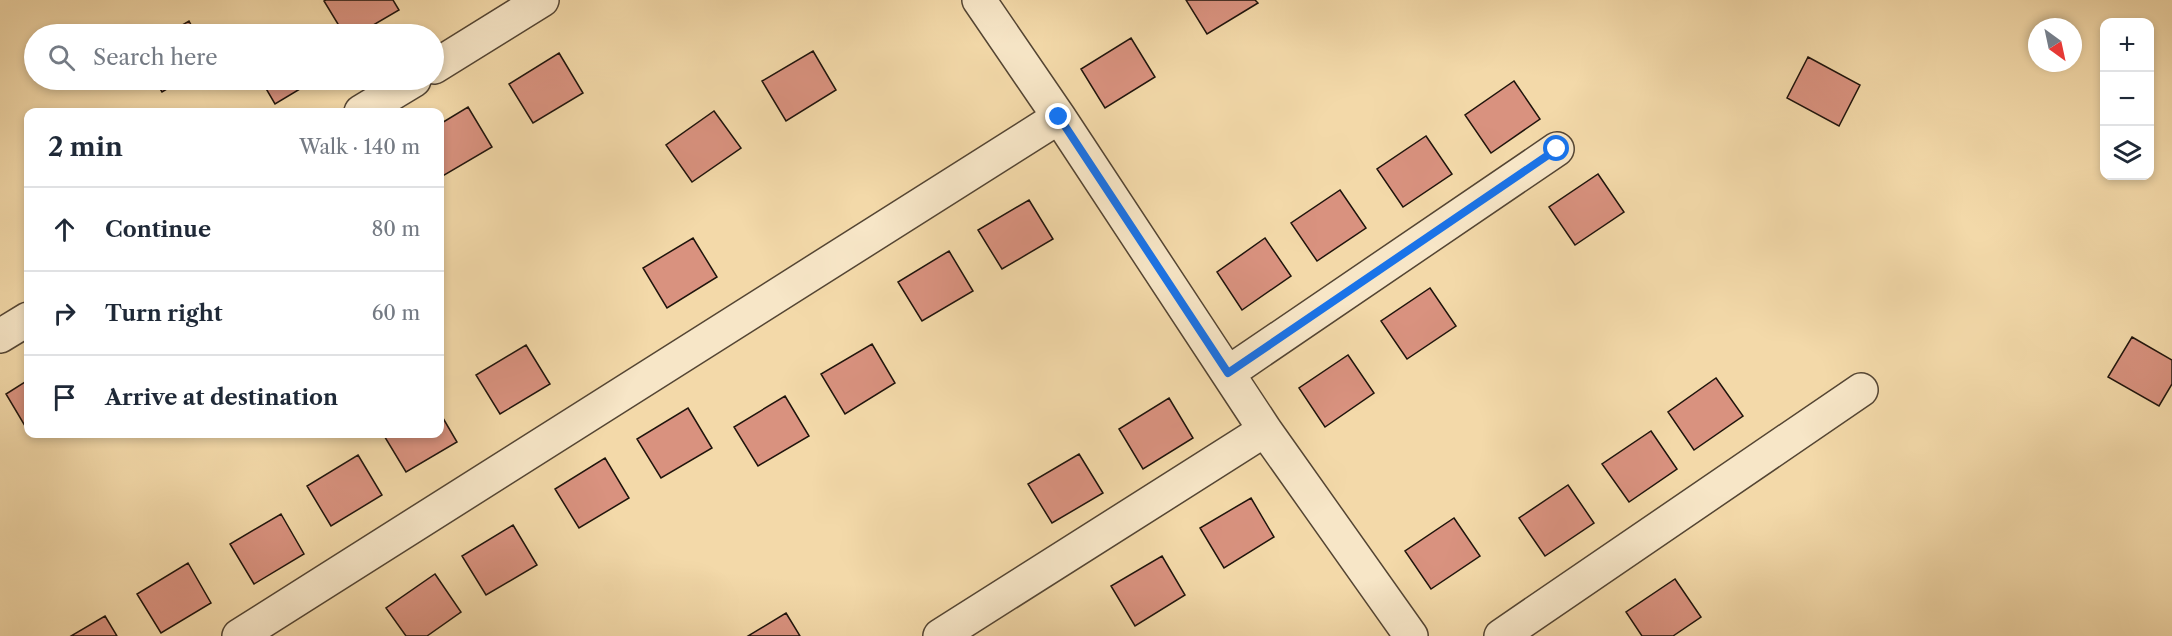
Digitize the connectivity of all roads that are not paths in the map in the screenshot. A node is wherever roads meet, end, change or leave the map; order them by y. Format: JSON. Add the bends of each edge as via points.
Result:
{"nodes":[{"id":1,"x":542,"y":0,"type":"edge"},
{"id":2,"x":979,"y":0,"type":"edge"},
{"id":3,"x":444,"y":61,"type":"edge"},
{"id":4,"x":397,"y":90,"type":"edge"},
{"id":5,"x":368,"y":108,"type":"edge"},
{"id":6,"x":1059,"y":117,"type":"junction"},
{"id":7,"x":1557,"y":149,"type":"dead end"},
{"id":8,"x":24,"y":321,"type":"edge"},
{"id":9,"x":0,"y":336,"type":"edge"},
{"id":10,"x":1228,"y":373,"type":"junction"},
{"id":11,"x":1861,"y":390,"type":"dead end"},
{"id":12,"x":1264,"y":430,"type":"junction"},
{"id":13,"x":239,"y":636,"type":"edge"},
{"id":14,"x":940,"y":636,"type":"edge"},
{"id":15,"x":1411,"y":636,"type":"edge"},
{"id":16,"x":1501,"y":636,"type":"edge"}],
"edges":[{"from":1,"to":3,"type":"street"},
{"from":2,"to":6,"type":"street"},
{"from":4,"to":5,"type":"street"},
{"from":6,"to":10,"type":"street"},
{"from":6,"to":13,"type":"street"},
{"from":7,"to":10,"type":"street"},
{"from":8,"to":9,"type":"street"},
{"from":10,"to":12,"type":"street"},
{"from":11,"to":16,"type":"street"},
{"from":12,"to":14,"type":"street"},
{"from":12,"to":15,"type":"street"}]}
